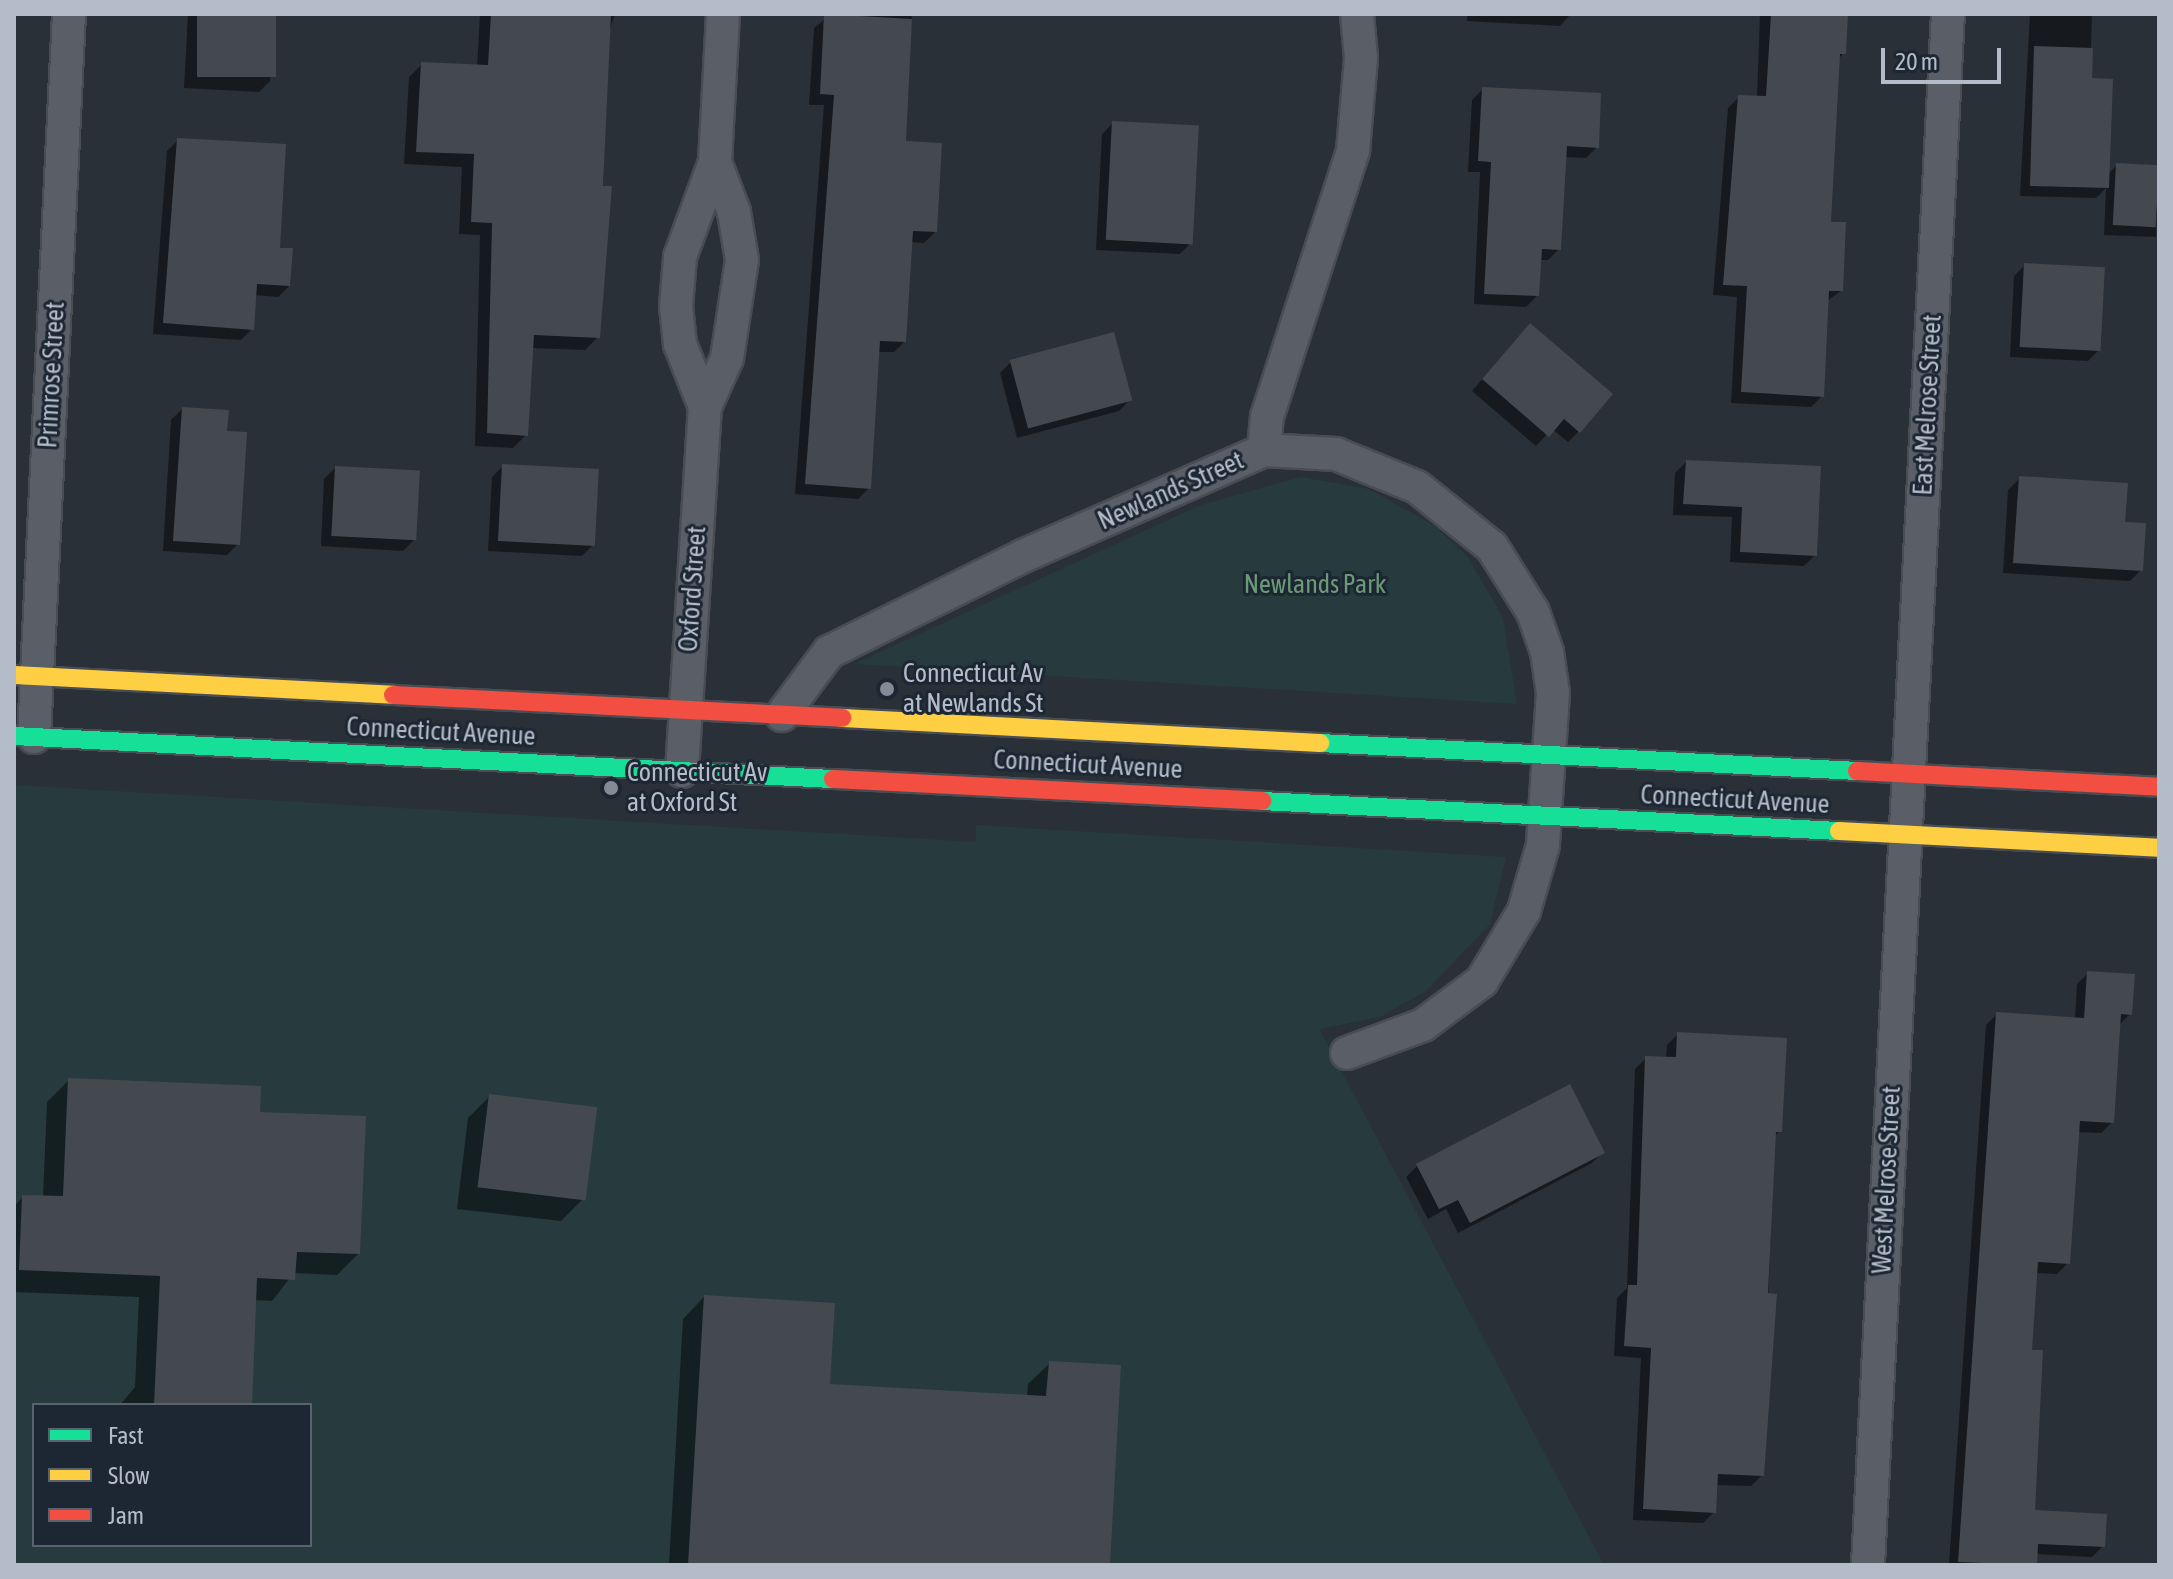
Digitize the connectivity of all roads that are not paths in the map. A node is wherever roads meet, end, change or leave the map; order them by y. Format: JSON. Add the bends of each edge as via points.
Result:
{"nodes":[{"id":1,"x":69,"y":14,"type":"edge"},
{"id":2,"x":723,"y":14,"type":"edge"},
{"id":3,"x":1357,"y":14,"type":"edge"},
{"id":4,"x":1948,"y":14,"type":"edge"},
{"id":5,"x":715,"y":162,"type":"junction"},
{"id":6,"x":705,"y":407,"type":"junction"},
{"id":7,"x":1264,"y":450,"type":"junction"},
{"id":8,"x":26,"y":676,"type":"edge"},
{"id":9,"x":685,"y":710,"type":"junction"},
{"id":10,"x":782,"y":715,"type":"junction"},
{"id":11,"x":24,"y":736,"type":"edge"},
{"id":12,"x":1550,"y":766,"type":"junction"},
{"id":13,"x":682,"y":771,"type":"junction"},
{"id":14,"x":1909,"y":785,"type":"junction"},
{"id":15,"x":2159,"y":787,"type":"edge"},
{"id":16,"x":1545,"y":817,"type":"junction"},
{"id":17,"x":1905,"y":835,"type":"junction"},
{"id":18,"x":2159,"y":848,"type":"edge"},
{"id":19,"x":1347,"y":1053,"type":"dead end"},
{"id":20,"x":1868,"y":1565,"type":"edge"}],
"edges":[{"from":1,"to":8,"type":"street","name":"Primrose Street"},
{"from":2,"to":5,"type":"street","name":"Oxford Street"},
{"from":3,"to":7,"type":"street","name":"Newlands Street","via":[[1361,58],[1353,150],[1267,417]]},
{"from":4,"to":14,"type":"street","name":"East Melrose Street"},
{"from":5,"to":6,"type":"street","name":"Oxford Street","via":[[734,212],[742,260],[727,358]]},
{"from":5,"to":6,"type":"street","name":"Oxford Street","via":[[680,257],[676,307],[680,344]]},
{"from":6,"to":9,"type":"street","name":"Oxford Street"},
{"from":7,"to":10,"type":"street","name":"Newlands Street","via":[[1023,556],[838,647],[807,675]]},
{"from":7,"to":12,"type":"street","via":[[1305,449],[1373,465],[1417,487],[1492,547],[1533,612],[1547,652],[1553,693]]},
{"from":8,"to":9,"type":"main road","name":"Connecticut Avenue"},
{"from":8,"to":11,"type":"street","name":"Primrose Street"},
{"from":9,"to":10,"type":"main road","name":"Connecticut Avenue"},
{"from":9,"to":13,"type":"street","name":"Oxford Street"},
{"from":10,"to":12,"type":"main road","name":"Connecticut Avenue"},
{"from":11,"to":13,"type":"main road","name":"Connecticut Avenue"},
{"from":12,"to":14,"type":"main road","name":"Connecticut Avenue"},
{"from":12,"to":16,"type":"street"},
{"from":13,"to":16,"type":"main road","name":"Connecticut Avenue"},
{"from":14,"to":15,"type":"main road","name":"Connecticut Avenue"},
{"from":14,"to":17,"type":"street","name":"West Melrose Street"},
{"from":16,"to":17,"type":"main road","name":"Connecticut Avenue"},
{"from":16,"to":19,"type":"street","via":[[1541,858],[1524,911],[1482,981],[1423,1025]]},
{"from":17,"to":18,"type":"main road","name":"Connecticut Avenue"},
{"from":17,"to":20,"type":"street","name":"West Melrose Street"}]}
